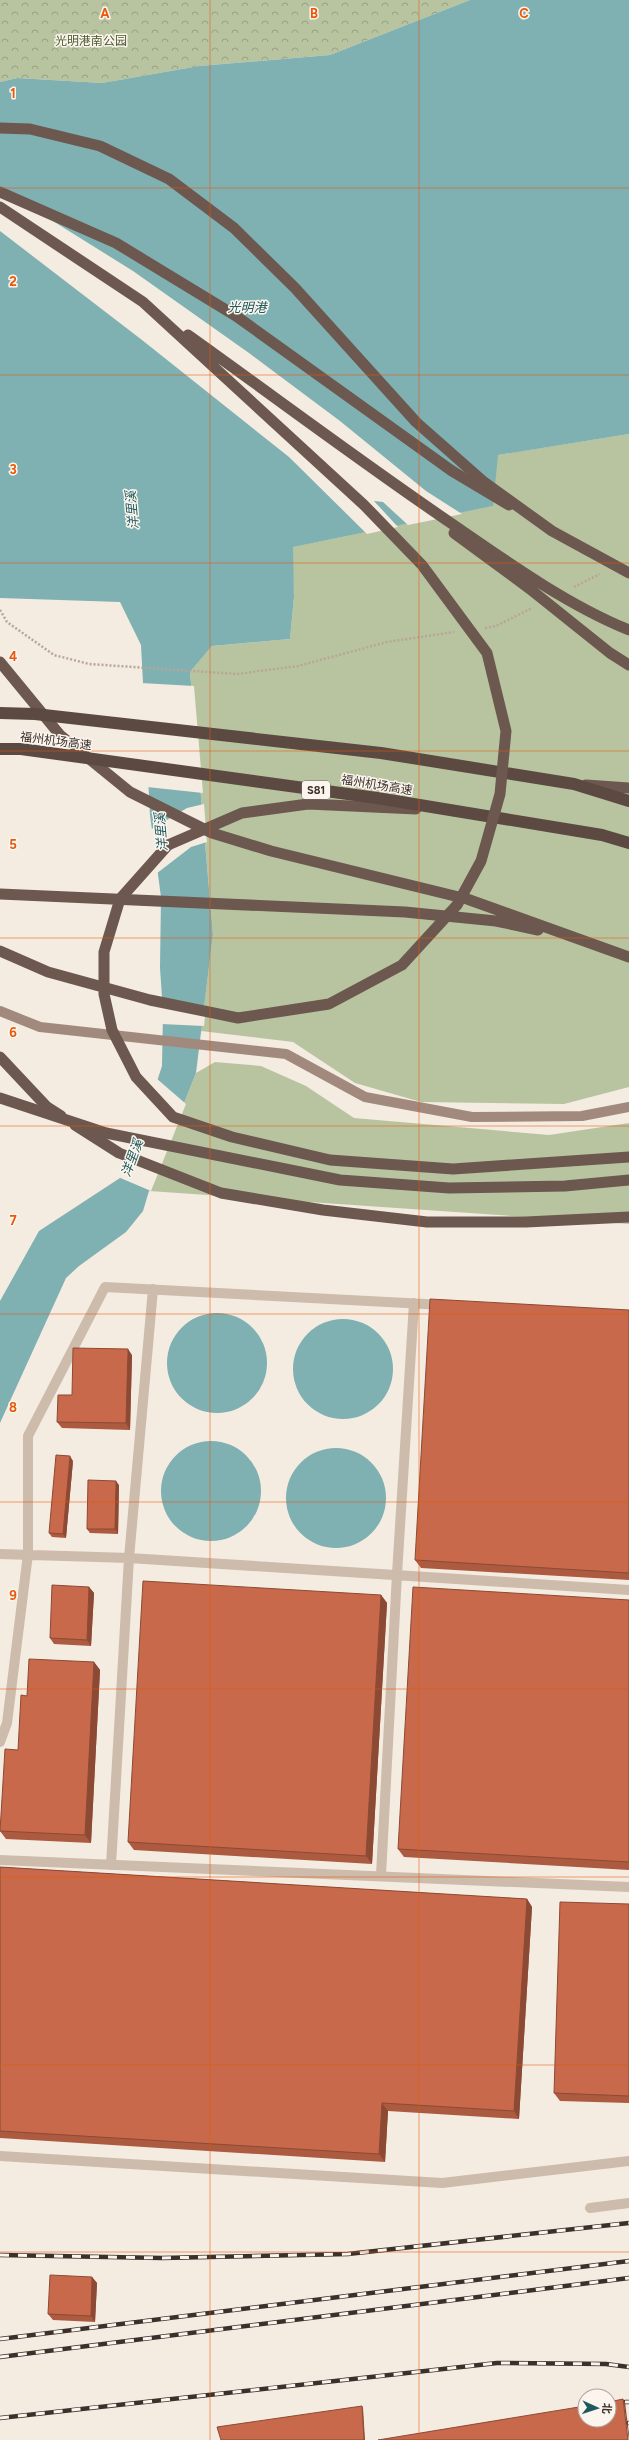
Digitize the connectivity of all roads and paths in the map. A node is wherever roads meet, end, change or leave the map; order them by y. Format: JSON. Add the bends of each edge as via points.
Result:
{"nodes":[{"id":1,"x":0,"y":128,"type":"edge"},
{"id":2,"x":0,"y":192,"type":"edge"},
{"id":3,"x":0,"y":207,"type":"edge"},
{"id":4,"x":143,"y":302,"type":"junction"},
{"id":5,"x":392,"y":482,"type":"junction"},
{"id":6,"x":552,"y":531,"type":"junction"},
{"id":7,"x":601,"y":574,"type":"dead end"},
{"id":8,"x":629,"y":574,"type":"edge"},
{"id":9,"x":573,"y":588,"type":"dead end"},
{"id":10,"x":538,"y":605,"type":"dead end"},
{"id":11,"x":0,"y":610,"type":"edge"},
{"id":12,"x":480,"y":628,"type":"dead end"},
{"id":13,"x":629,"y":630,"type":"edge"},
{"id":14,"x":457,"y":632,"type":"dead end"},
{"id":15,"x":0,"y":662,"type":"edge"},
{"id":16,"x":629,"y":665,"type":"edge"},
{"id":17,"x":0,"y":713,"type":"edge"},
{"id":18,"x":0,"y":749,"type":"edge"},
{"id":19,"x":574,"y":784,"type":"junction"},
{"id":20,"x":629,"y":788,"type":"edge"},
{"id":21,"x":629,"y":801,"type":"edge"},
{"id":22,"x":441,"y":810,"type":"junction"},
{"id":23,"x":629,"y":843,"type":"edge"},
{"id":24,"x":0,"y":894,"type":"edge"},
{"id":25,"x":588,"y":941,"type":"junction"},
{"id":26,"x":0,"y":951,"type":"edge"},
{"id":27,"x":629,"y":957,"type":"edge"},
{"id":28,"x":0,"y":1011,"type":"edge"},
{"id":29,"x":0,"y":1057,"type":"edge"},
{"id":30,"x":0,"y":1098,"type":"edge"},
{"id":31,"x":629,"y":1107,"type":"edge"},
{"id":32,"x":629,"y":1157,"type":"edge"},
{"id":33,"x":629,"y":1180,"type":"edge"},
{"id":34,"x":629,"y":1217,"type":"edge"},
{"id":35,"x":152,"y":1289,"type":"junction"},
{"id":36,"x":414,"y":1303,"type":"junction"},
{"id":37,"x":454,"y":1305,"type":"edge"},
{"id":38,"x":2,"y":1554,"type":"edge"},
{"id":39,"x":28,"y":1554,"type":"junction"},
{"id":40,"x":129,"y":1558,"type":"junction"},
{"id":41,"x":396,"y":1574,"type":"junction"},
{"id":42,"x":629,"y":1590,"type":"edge"},
{"id":43,"x":0,"y":1742,"type":"edge"},
{"id":44,"x":0,"y":1860,"type":"edge"},
{"id":45,"x":111,"y":1865,"type":"junction"},
{"id":46,"x":381,"y":1875,"type":"junction"},
{"id":47,"x":629,"y":1887,"type":"edge"},
{"id":48,"x":0,"y":2156,"type":"edge"},
{"id":49,"x":629,"y":2161,"type":"edge"},
{"id":50,"x":629,"y":2203,"type":"edge"},
{"id":51,"x":590,"y":2208,"type":"dead end"}],
"edges":[{"from":1,"to":6,"type":"highway","bridge":true,"via":[[30,129],[100,146],[169,178],[234,228],[295,288],[416,422],[484,482]]},
{"from":2,"to":6,"type":"highway","bridge":true,"via":[[116,244],[236,316],[452,471]]},
{"from":3,"to":4,"type":"highway","bridge":true},
{"from":4,"to":5,"type":"highway","bridge":true},
{"from":4,"to":26,"type":"highway","bridge":true,"via":[[364,505],[422,565],[487,653],[506,731],[500,794],[481,861],[457,905],[402,965],[329,1004],[238,1018],[150,1000],[48,972]]},
{"from":5,"to":13,"type":"highway","bridge":true,"via":[[518,569],[612,623]]},
{"from":5,"to":16,"type":"highway","bridge":true,"via":[[461,539]]},
{"from":6,"to":8,"type":"highway","bridge":true},
{"from":7,"to":9,"type":"path"},
{"from":10,"to":12,"type":"path","via":[[496,626]]},
{"from":11,"to":14,"type":"path","via":[[7,622],[54,655],[89,664],[237,674],[298,666],[387,642]]},
{"from":15,"to":25,"type":"highway","via":[[60,735],[130,792],[212,833],[271,851],[467,899]]},
{"from":17,"to":19,"type":"highway","name":"福州机场高速","via":[[35,714],[381,753]]},
{"from":18,"to":22,"type":"highway","name":"福州机场高速","number":"S81","via":[[21,749]]},
{"from":19,"to":20,"type":"highway"},
{"from":19,"to":21,"type":"highway","name":"福州机场高速"},
{"from":22,"to":23,"type":"highway","name":"福州机场高速","number":"S81","via":[[602,835]]},
{"from":22,"to":32,"type":"highway","bridge":true,"via":[[308,804],[242,813],[168,845],[120,899],[104,952],[104,994],[112,1030],[136,1077],[174,1117],[232,1137],[330,1160],[453,1169]]},
{"from":24,"to":25,"type":"highway","via":[[405,912],[496,921]]},
{"from":25,"to":27,"type":"highway"},
{"from":28,"to":31,"type":"main road","via":[[40,1027],[286,1054],[365,1097],[472,1117],[582,1116]]},
{"from":29,"to":34,"type":"highway","bridge":true,"via":[[47,1107],[119,1153],[221,1192],[323,1210],[427,1222],[526,1222]]},
{"from":30,"to":33,"type":"highway","bridge":true,"via":[[106,1133],[340,1180],[449,1188],[565,1186]]},
{"from":35,"to":36,"type":"lane"},
{"from":35,"to":39,"type":"lane","via":[[105,1287],[28,1436]]},
{"from":35,"to":40,"type":"lane"},
{"from":36,"to":37,"type":"lane"},
{"from":36,"to":41,"type":"lane"},
{"from":38,"to":39,"type":"lane"},
{"from":39,"to":40,"type":"lane"},
{"from":39,"to":43,"type":"lane","via":[[7,1724]]},
{"from":40,"to":41,"type":"lane"},
{"from":40,"to":45,"type":"lane"},
{"from":41,"to":42,"type":"lane"},
{"from":41,"to":46,"type":"lane"},
{"from":44,"to":45,"type":"lane"},
{"from":45,"to":46,"type":"lane"},
{"from":46,"to":47,"type":"lane"},
{"from":48,"to":49,"type":"lane","via":[[442,2183]]},
{"from":50,"to":51,"type":"lane"}]}
